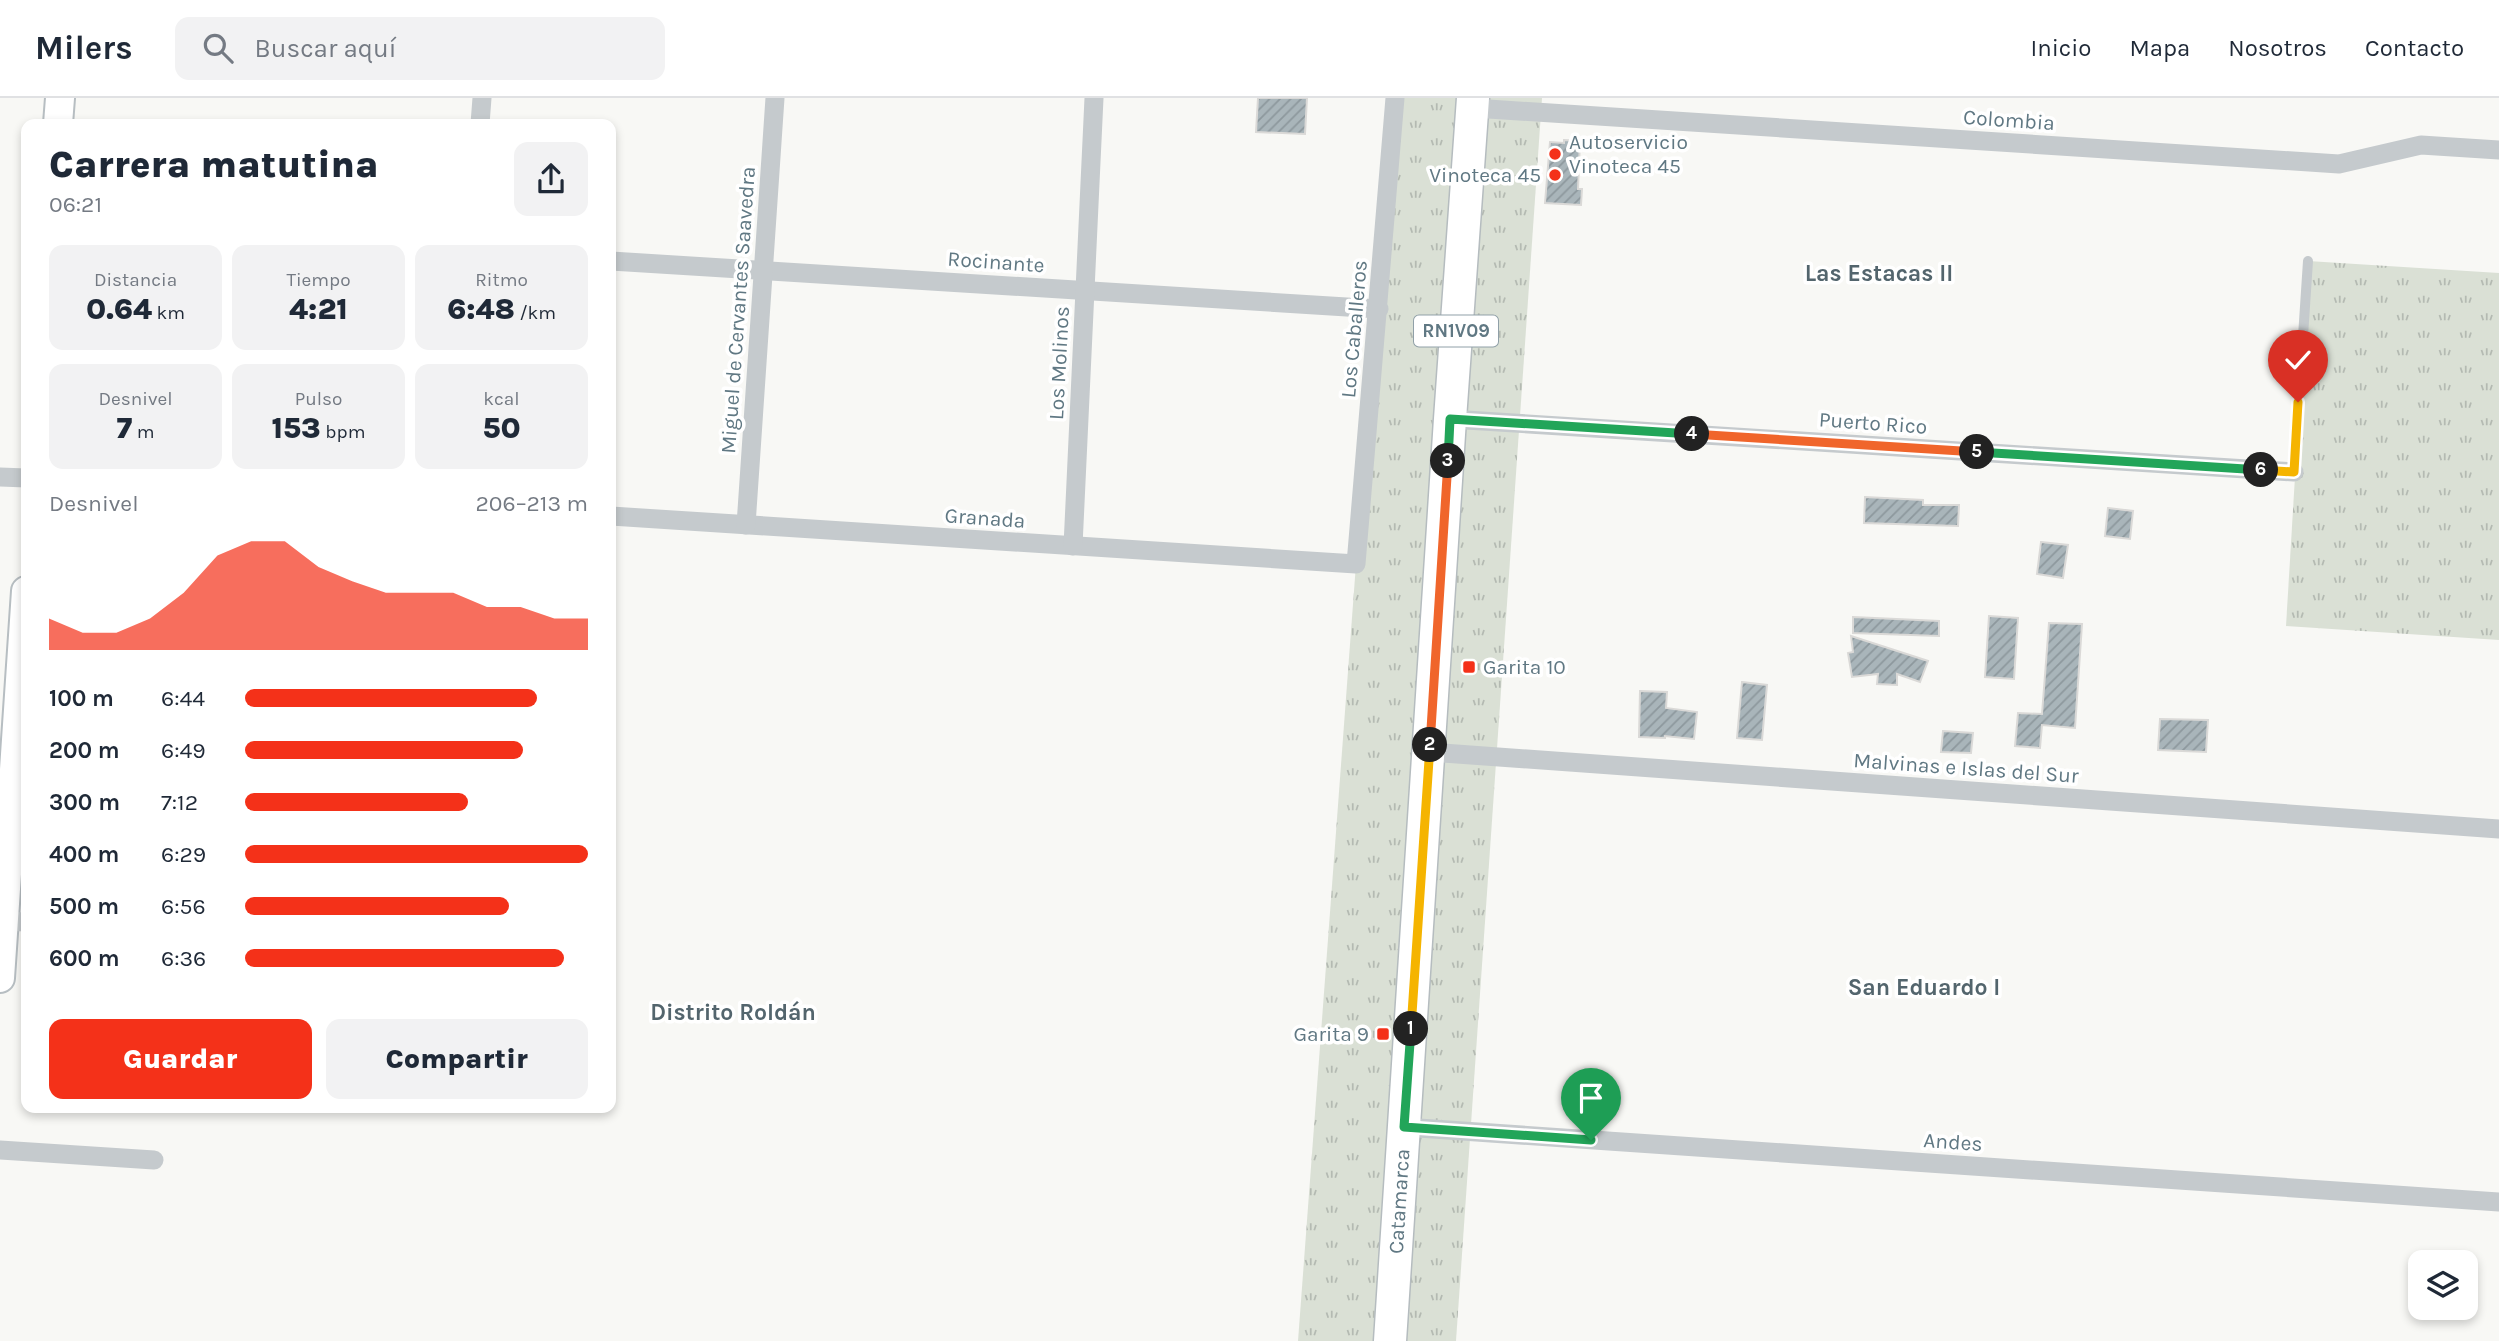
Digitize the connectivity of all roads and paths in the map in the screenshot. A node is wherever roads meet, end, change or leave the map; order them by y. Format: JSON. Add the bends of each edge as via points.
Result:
{"nodes":[{"id":1,"x":60,"y":98,"type":"edge"},
{"id":2,"x":482,"y":98,"type":"edge"},
{"id":3,"x":775,"y":98,"type":"edge"},
{"id":4,"x":1094,"y":98,"type":"edge"},
{"id":5,"x":1395,"y":98,"type":"edge"},
{"id":6,"x":1473,"y":103,"type":"edge"},
{"id":7,"x":58,"y":119,"type":"edge"},
{"id":8,"x":480,"y":119,"type":"edge"},
{"id":9,"x":2499,"y":150,"type":"edge"},
{"id":10,"x":616,"y":261,"type":"edge"},
{"id":11,"x":2308,"y":261,"type":"dead end"},
{"id":12,"x":763,"y":270,"type":"junction"},
{"id":13,"x":1085,"y":290,"type":"junction"},
{"id":14,"x":1379,"y":309,"type":"junction"},
{"id":15,"x":1450,"y":419,"type":"junction"},
{"id":16,"x":2294,"y":472,"type":"joint"},
{"id":17,"x":0,"y":477,"type":"edge"},
{"id":18,"x":21,"y":478,"type":"edge"},
{"id":19,"x":616,"y":516,"type":"edge"},
{"id":20,"x":746,"y":525,"type":"junction"},
{"id":21,"x":1073,"y":546,"type":"junction"},
{"id":22,"x":1356,"y":564,"type":"joint"},
{"id":23,"x":21,"y":640,"type":"edge"},
{"id":24,"x":15,"y":698,"type":"edge"},
{"id":25,"x":1429,"y":752,"type":"junction"},
{"id":26,"x":2499,"y":829,"type":"edge"},
{"id":27,"x":10,"y":921,"type":"edge"},
{"id":28,"x":0,"y":978,"type":"edge"},
{"id":29,"x":1404,"y":1127,"type":"junction"},
{"id":30,"x":0,"y":1150,"type":"edge"},
{"id":31,"x":154,"y":1160,"type":"dead end"},
{"id":32,"x":2499,"y":1202,"type":"edge"},
{"id":33,"x":1390,"y":1341,"type":"edge"}],
"edges":[{"from":1,"to":7,"type":"street"},
{"from":2,"to":8,"type":"street"},
{"from":3,"to":12,"type":"street","name":"Miguel de Cervantes Saavedra"},
{"from":4,"to":13,"type":"street","name":"Los Molinos"},
{"from":5,"to":14,"type":"street","name":"Los Caballeros"},
{"from":6,"to":9,"type":"street","name":"Colombia","via":[[2339,164],[2421,145]]},
{"from":6,"to":15,"type":"main road","name":"Catamarca","number":"RN1V09"},
{"from":10,"to":12,"type":"street","name":"Rocinante"},
{"from":11,"to":16,"type":"lane"},
{"from":12,"to":13,"type":"street","name":"Rocinante"},
{"from":12,"to":20,"type":"street","name":"Miguel de Cervantes Saavedra"},
{"from":13,"to":14,"type":"street","name":"Rocinante"},
{"from":13,"to":21,"type":"street","name":"Los Molinos"},
{"from":14,"to":22,"type":"street","name":"Los Caballeros"},
{"from":15,"to":16,"type":"street","name":"Puerto Rico"},
{"from":15,"to":25,"type":"main road","name":"Catamarca","number":"RN1V09"},
{"from":17,"to":18,"type":"street"},
{"from":19,"to":20,"type":"street","name":"Granada"},
{"from":20,"to":21,"type":"street","name":"Granada"},
{"from":21,"to":22,"type":"street","name":"Granada"},
{"from":23,"to":24,"type":"street"},
{"from":24,"to":27,"type":"street"},
{"from":25,"to":26,"type":"street","name":"Malvinas e Islas del Sur"},
{"from":25,"to":29,"type":"main road","name":"Catamarca","number":"RN1V09"},
{"from":27,"to":28,"type":"street"},
{"from":29,"to":32,"type":"street","name":"Andes"},
{"from":29,"to":33,"type":"main road","name":"Catamarca","number":"RN1V09"},
{"from":30,"to":31,"type":"street"}]}
